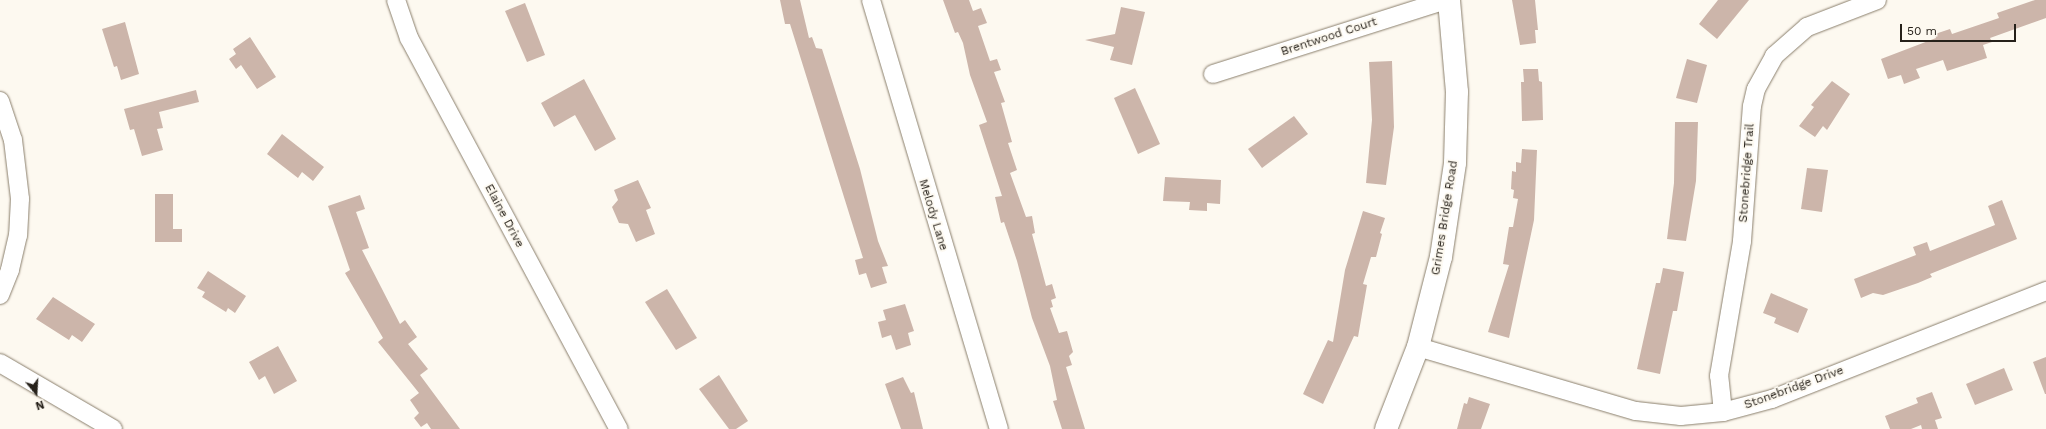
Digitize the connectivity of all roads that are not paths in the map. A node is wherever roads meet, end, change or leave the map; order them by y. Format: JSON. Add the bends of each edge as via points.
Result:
{"nodes":[{"id":1,"x":396,"y":0,"type":"edge"},
{"id":2,"x":870,"y":0,"type":"edge"},
{"id":3,"x":1446,"y":0,"type":"edge"},
{"id":4,"x":1449,"y":0,"type":"edge"},
{"id":5,"x":1877,"y":0,"type":"edge"},
{"id":6,"x":1213,"y":74,"type":"dead end"},
{"id":7,"x":0,"y":101,"type":"edge"},
{"id":8,"x":2046,"y":291,"type":"edge"},
{"id":9,"x":0,"y":295,"type":"edge"},
{"id":10,"x":1418,"y":347,"type":"junction"},
{"id":11,"x":0,"y":363,"type":"edge"},
{"id":12,"x":1723,"y":412,"type":"junction"},
{"id":13,"x":113,"y":429,"type":"edge"},
{"id":14,"x":619,"y":429,"type":"edge"},
{"id":15,"x":999,"y":429,"type":"edge"},
{"id":16,"x":1386,"y":429,"type":"edge"}],
"edges":[{"from":1,"to":14,"type":"street","name":"Elaine Drive","via":[[409,38]]},
{"from":2,"to":15,"type":"street","name":"Melody Lane"},
{"from":3,"to":6,"type":"street","name":"Brentwood Court"},
{"from":4,"to":10,"type":"street","name":"Grimes Bridge Road","via":[[1457,92],[1455,163],[1441,257]]},
{"from":5,"to":12,"type":"street","name":"Stonebridge Trail","via":[[1807,27],[1774,56],[1756,89],[1752,106],[1742,241],[1719,376]]},
{"from":7,"to":9,"type":"street","via":[[13,140],[20,199],[18,235],[10,270]]},
{"from":8,"to":12,"type":"street","name":"Stonebridge Drive","via":[[1772,399]]},
{"from":10,"to":12,"type":"street","name":"Stonebridge Drive","via":[[1636,411],[1681,416]]},
{"from":10,"to":16,"type":"street","name":"Grimes Bridge Road"},
{"from":11,"to":13,"type":"street"}]}
